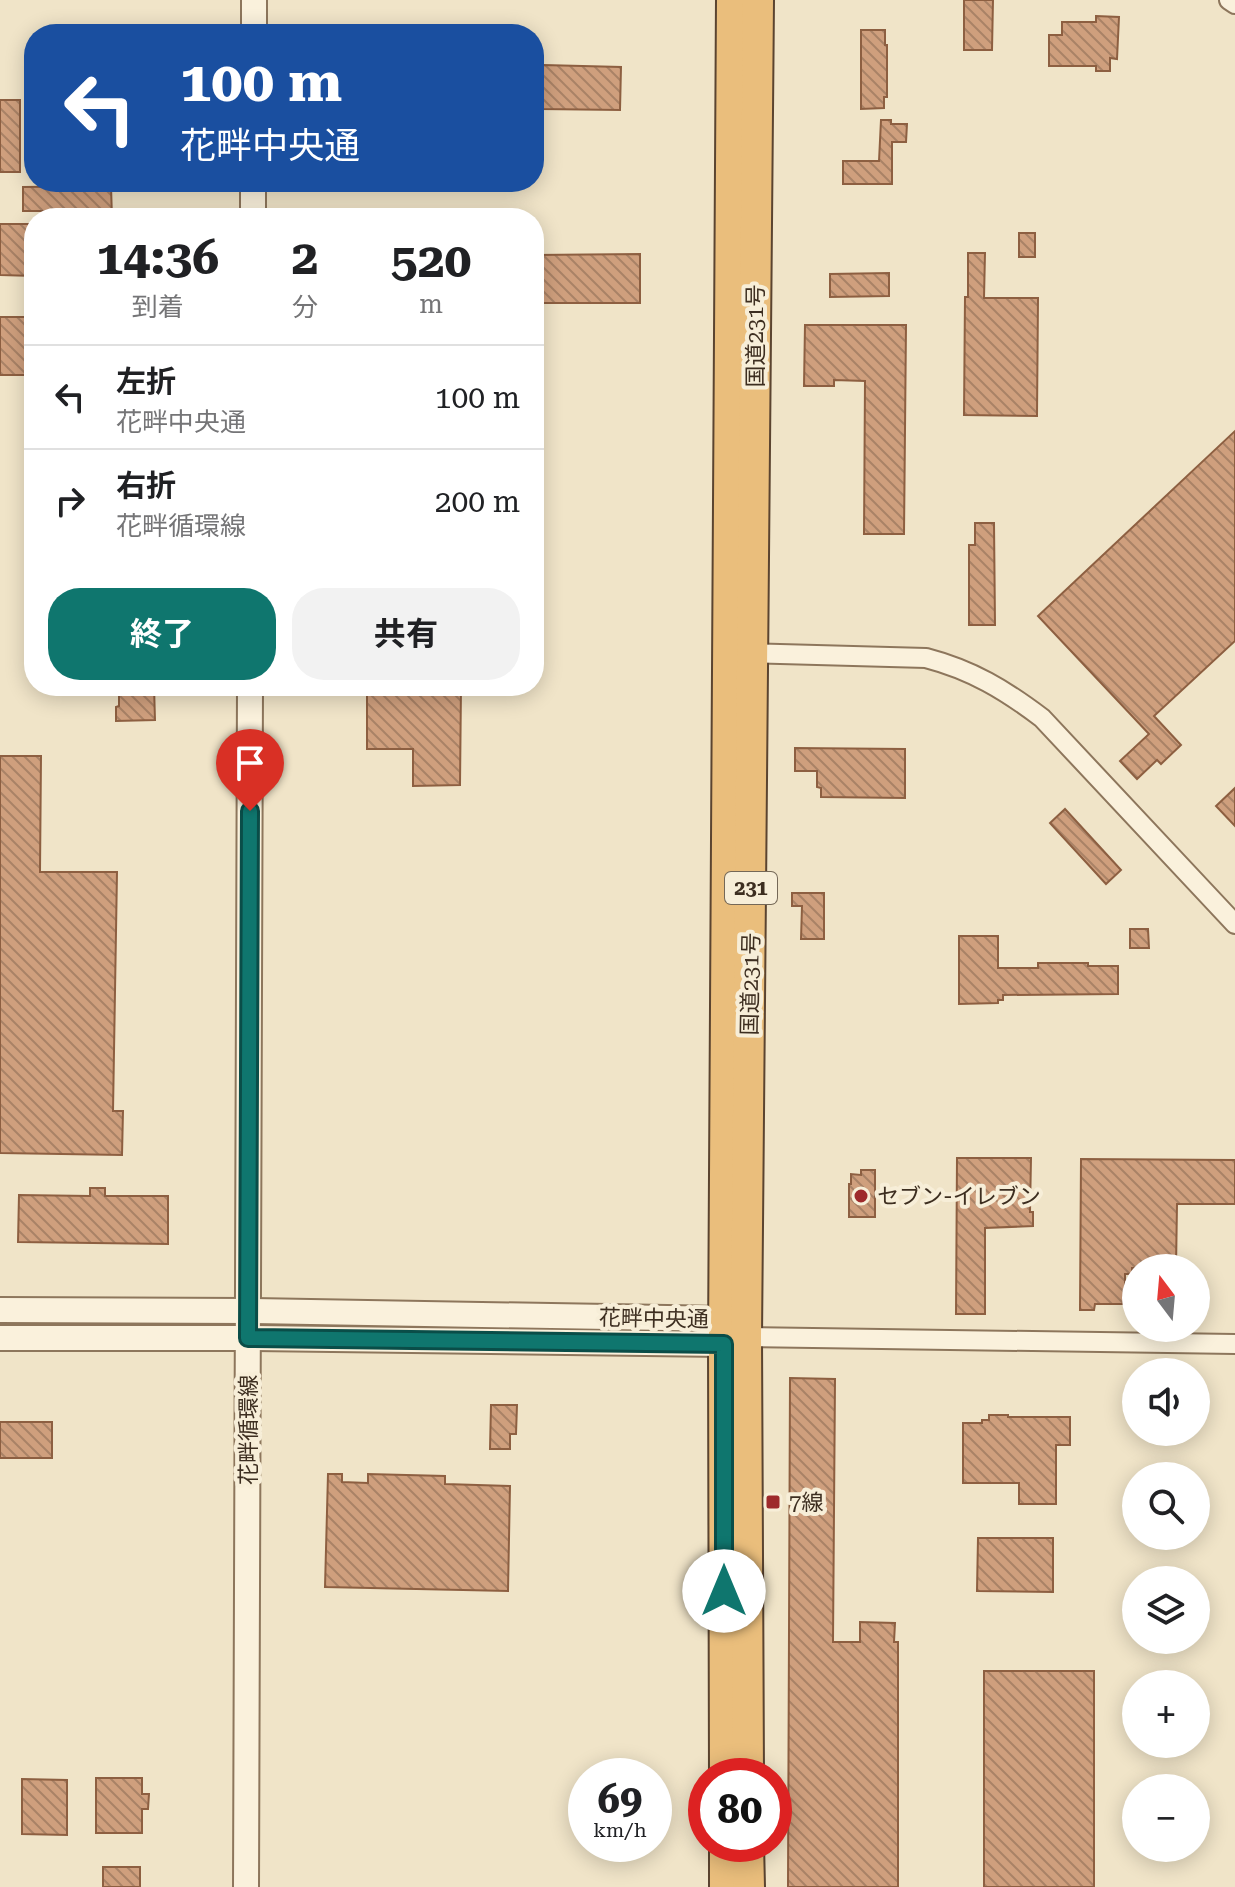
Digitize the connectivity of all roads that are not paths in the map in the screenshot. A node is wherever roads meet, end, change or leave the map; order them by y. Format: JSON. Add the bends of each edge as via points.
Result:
{"nodes":[{"id":1,"x":254,"y":0,"type":"edge"},
{"id":2,"x":732,"y":0,"type":"edge"},
{"id":3,"x":758,"y":0,"type":"edge"},
{"id":4,"x":1229,"y":0,"type":"edge"},
{"id":5,"x":1235,"y":4,"type":"edge"},
{"id":6,"x":254,"y":24,"type":"edge"},
{"id":7,"x":740,"y":653,"type":"junction"},
{"id":8,"x":250,"y":696,"type":"edge"},
{"id":9,"x":1235,"y":924,"type":"edge"},
{"id":10,"x":0,"y":1310,"type":"edge"},
{"id":11,"x":248,"y":1311,"type":"junction"},
{"id":12,"x":732,"y":1333,"type":"junction"},
{"id":13,"x":0,"y":1338,"type":"edge"},
{"id":14,"x":248,"y":1338,"type":"junction"},
{"id":15,"x":1235,"y":1344,"type":"edge"},
{"id":16,"x":725,"y":1758,"type":"edge"},
{"id":17,"x":747,"y":1758,"type":"edge"},
{"id":18,"x":725,"y":1862,"type":"edge"},
{"id":19,"x":748,"y":1862,"type":"edge"},
{"id":20,"x":246,"y":1887,"type":"edge"},
{"id":21,"x":725,"y":1887,"type":"edge"},
{"id":22,"x":749,"y":1887,"type":"edge"}],
"edges":[{"from":1,"to":6,"type":"street"},
{"from":2,"to":7,"type":"highway","name":"国道231号","number":"231"},
{"from":3,"to":7,"type":"highway","name":"国道231号","number":"231"},
{"from":4,"to":5,"type":"street"},
{"from":7,"to":9,"type":"street","via":[[926,658],[983,679],[1042,718]]},
{"from":7,"to":12,"type":"highway","name":"国道231号","number":"231"},
{"from":8,"to":11,"type":"street","name":"花畔循環線"},
{"from":10,"to":11,"type":"street","name":"花畔中央通"},
{"from":11,"to":12,"type":"street","name":"花畔中央通"},
{"from":11,"to":14,"type":"street","name":"花畔循環線"},
{"from":12,"to":14,"type":"street","name":"花畔中央通"},
{"from":12,"to":15,"type":"street"},
{"from":12,"to":16,"type":"highway","name":"国道231号","number":"231"},
{"from":12,"to":17,"type":"highway","name":"国道231号","number":"231"},
{"from":13,"to":14,"type":"street","name":"花畔中央通"},
{"from":14,"to":20,"type":"street","name":"花畔循環線"},
{"from":18,"to":21,"type":"highway"},
{"from":19,"to":22,"type":"highway"}]}
